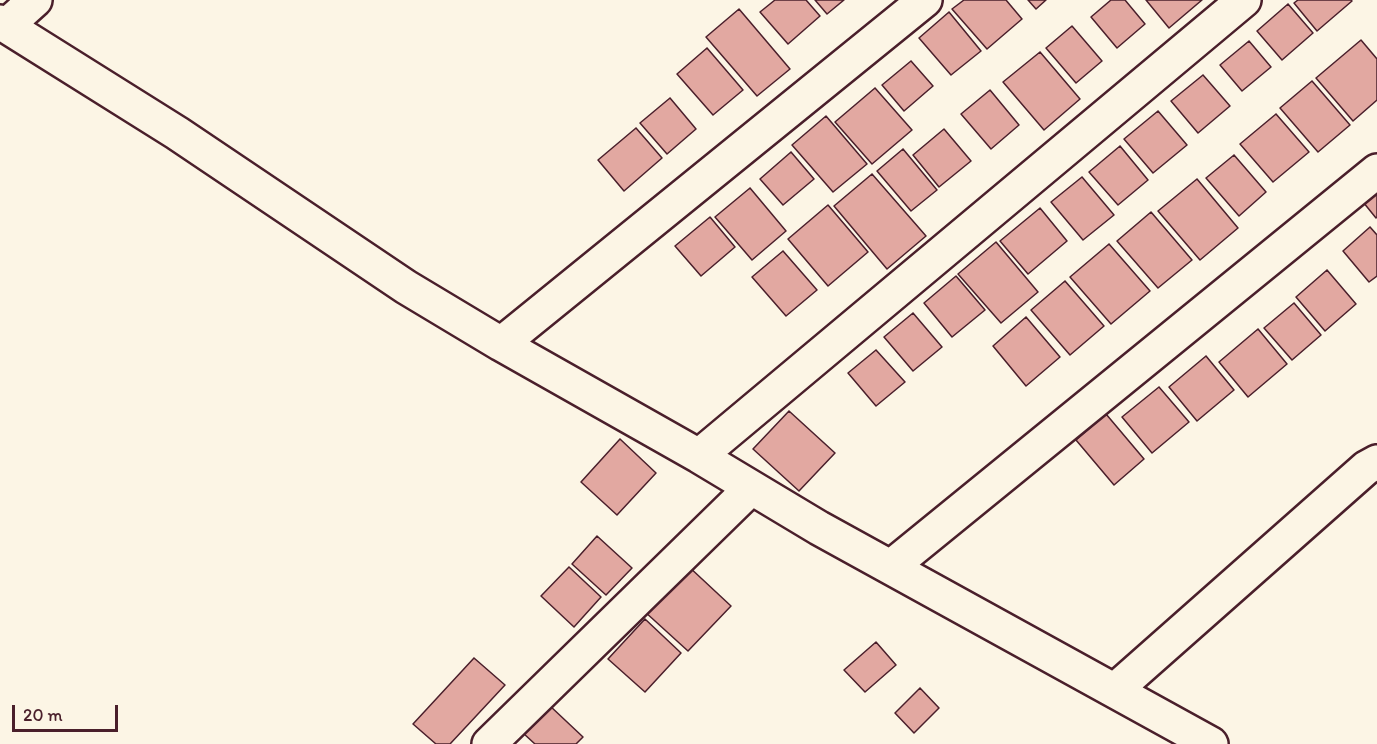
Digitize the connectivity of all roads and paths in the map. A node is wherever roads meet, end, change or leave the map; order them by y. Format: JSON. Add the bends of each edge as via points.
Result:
{"nodes":[{"id":1,"x":34,"y":0,"type":"edge"},
{"id":2,"x":925,"y":0,"type":"edge"},
{"id":3,"x":1244,"y":0,"type":"edge"},
{"id":4,"x":3,"y":24,"type":"edge"},
{"id":5,"x":1377,"y":171,"type":"edge"},
{"id":6,"x":501,"y":344,"type":"junction"},
{"id":7,"x":699,"y":456,"type":"junction"},
{"id":8,"x":1377,"y":462,"type":"edge"},
{"id":9,"x":751,"y":488,"type":"junction"},
{"id":10,"x":892,"y":566,"type":"junction"},
{"id":11,"x":1115,"y":690,"type":"junction"},
{"id":12,"x":489,"y":744,"type":"edge"},
{"id":13,"x":1211,"y":744,"type":"edge"}],
"edges":[{"from":1,"to":4,"type":"street"},
{"from":2,"to":6,"type":"street"},
{"from":3,"to":7,"type":"street"},
{"from":4,"to":6,"type":"street","via":[[177,133],[406,287]]},
{"from":5,"to":10,"type":"street"},
{"from":6,"to":7,"type":"street"},
{"from":7,"to":9,"type":"street"},
{"from":8,"to":11,"type":"street"},
{"from":9,"to":10,"type":"street"},
{"from":9,"to":12,"type":"street"},
{"from":10,"to":11,"type":"street"},
{"from":11,"to":13,"type":"street"}]}
